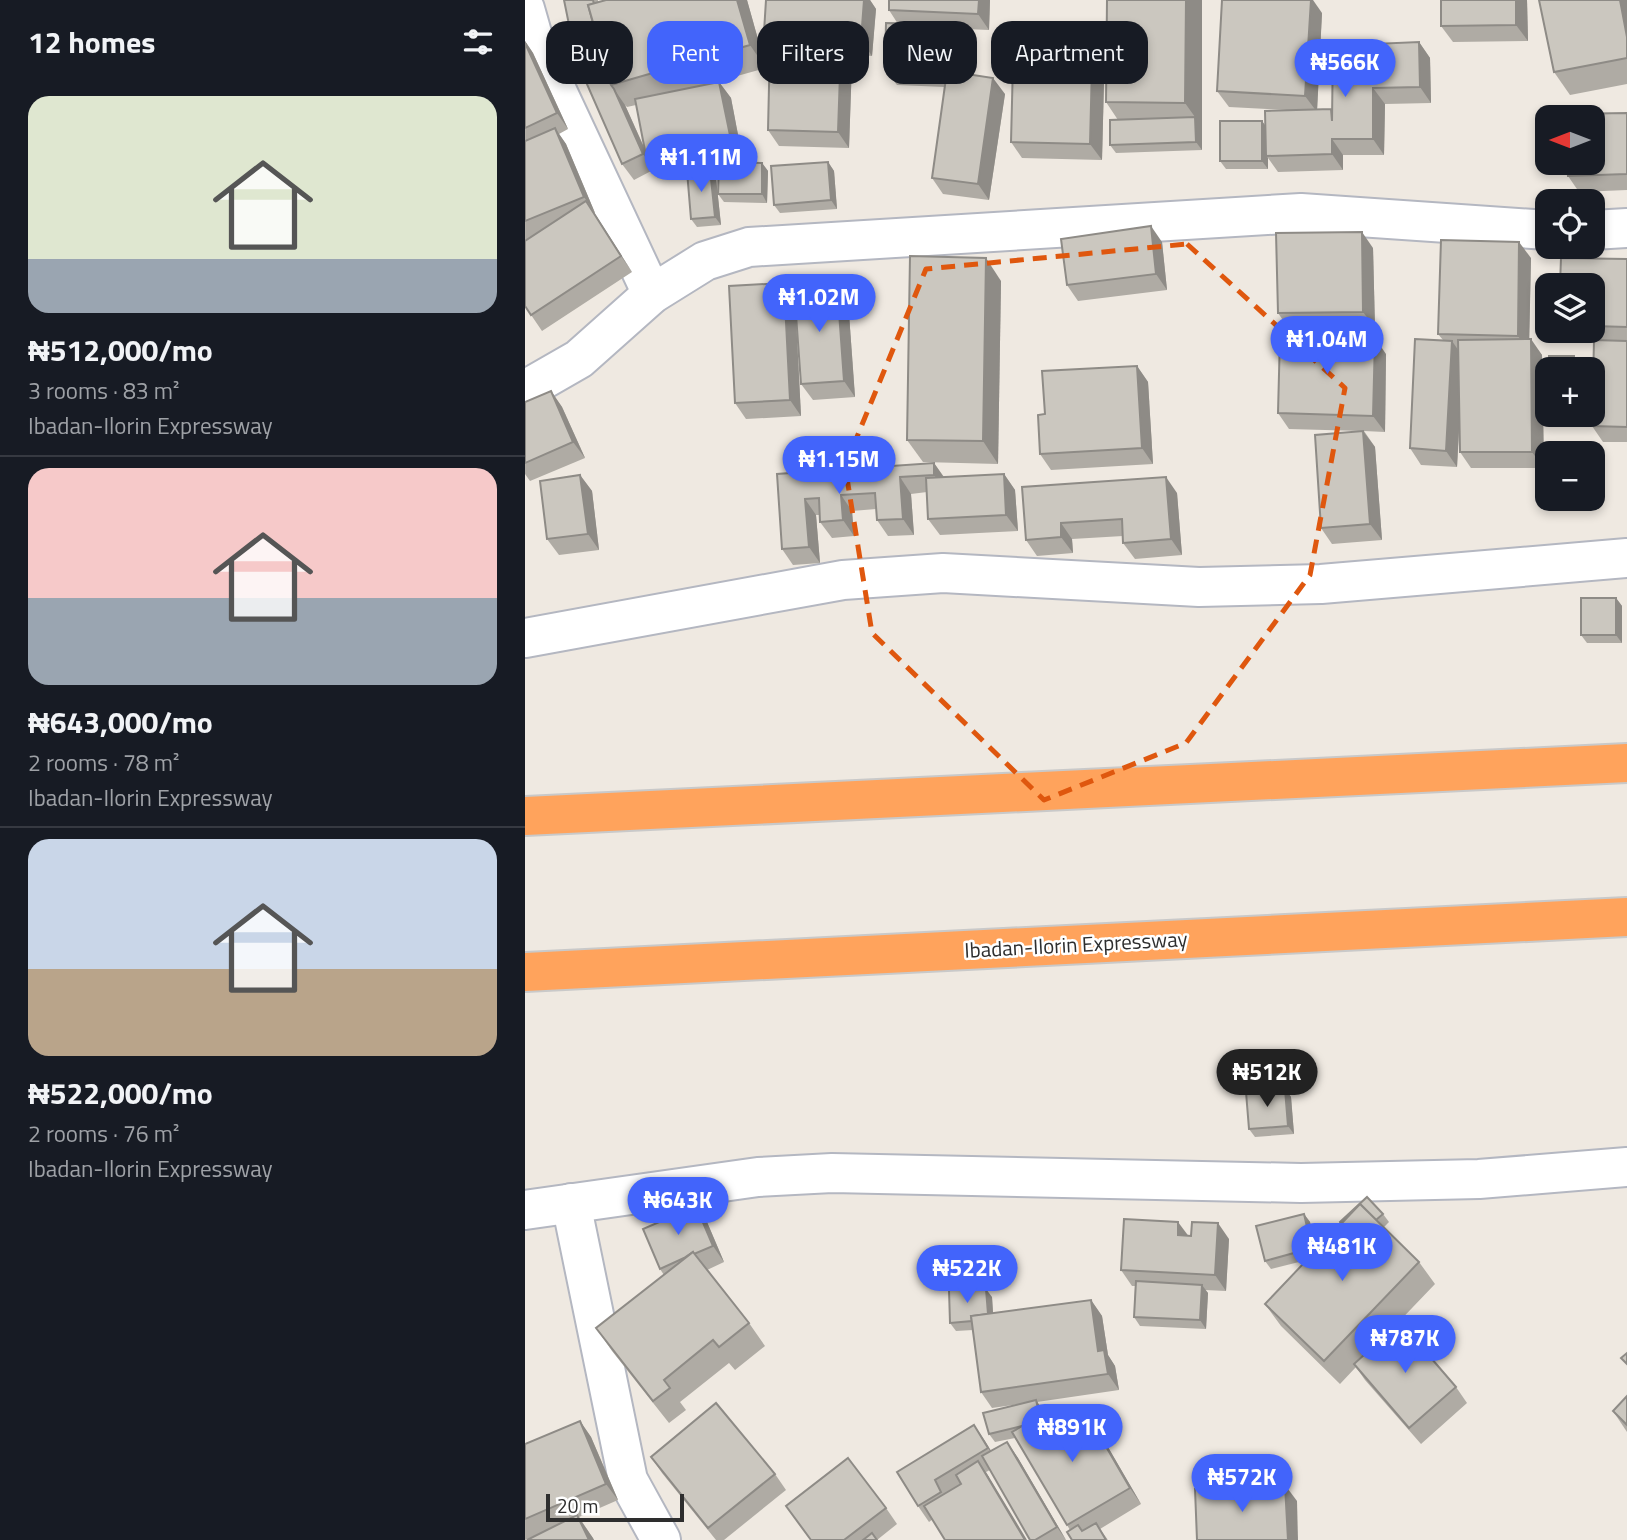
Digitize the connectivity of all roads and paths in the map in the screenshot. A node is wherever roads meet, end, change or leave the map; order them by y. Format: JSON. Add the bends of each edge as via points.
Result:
{"nodes":[{"id":1,"x":525,"y":9,"type":"edge"},
{"id":2,"x":1627,"y":228,"type":"edge"},
{"id":3,"x":1535,"y":229,"type":"edge"},
{"id":4,"x":1605,"y":229,"type":"edge"},
{"id":5,"x":652,"y":294,"type":"junction"},
{"id":6,"x":525,"y":390,"type":"edge"},
{"id":7,"x":1627,"y":558,"type":"edge"},
{"id":8,"x":525,"y":638,"type":"edge"},
{"id":9,"x":1627,"y":763,"type":"edge"},
{"id":10,"x":525,"y":816,"type":"edge"},
{"id":11,"x":1627,"y":917,"type":"edge"},
{"id":12,"x":525,"y":972,"type":"edge"},
{"id":13,"x":1627,"y":1167,"type":"edge"},
{"id":14,"x":571,"y":1203,"type":"junction"},
{"id":15,"x":525,"y":1210,"type":"edge"},
{"id":16,"x":661,"y":1540,"type":"edge"}],
"edges":[{"from":1,"to":5,"type":"street","via":[[535,44]]},
{"from":2,"to":4,"type":"street"},
{"from":3,"to":5,"type":"street","via":[[1301,213],[749,247],[705,261]]},
{"from":5,"to":6,"type":"street","via":[[579,359]]},
{"from":7,"to":8,"type":"street","via":[[1321,584],[1199,587],[943,573],[843,580]]},
{"from":9,"to":10,"type":"highway"},
{"from":11,"to":12,"type":"highway","name":"Ibadan-Ilorin Expressway"},
{"from":13,"to":14,"type":"street","via":[[1479,1179],[1301,1183],[832,1173],[758,1177]]},
{"from":14,"to":15,"type":"street"},
{"from":14,"to":16,"type":"street","via":[[628,1480]]}]}
